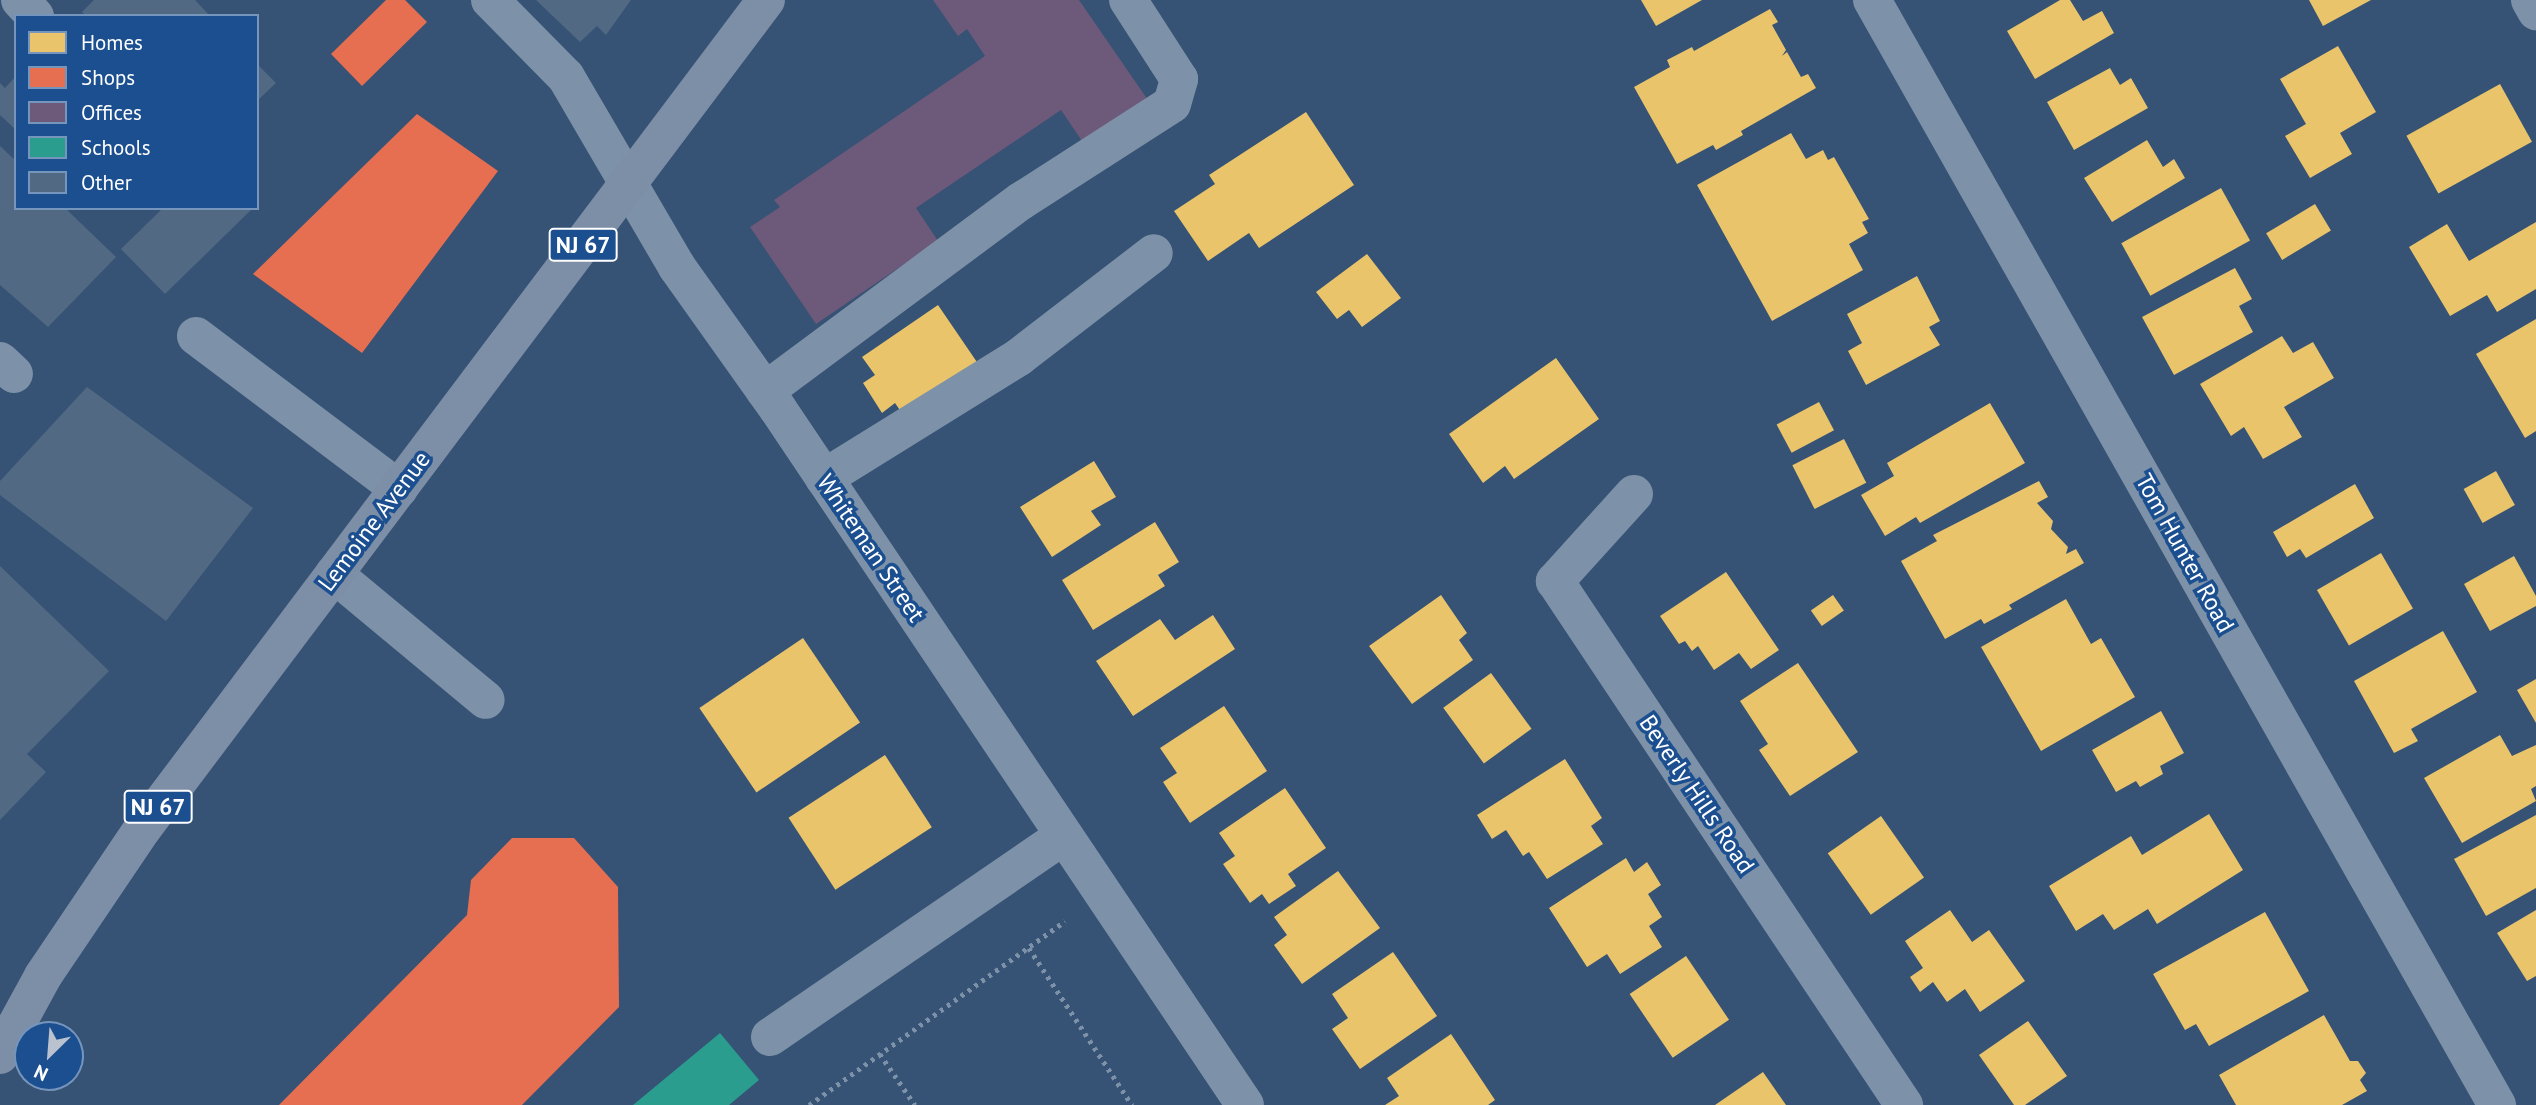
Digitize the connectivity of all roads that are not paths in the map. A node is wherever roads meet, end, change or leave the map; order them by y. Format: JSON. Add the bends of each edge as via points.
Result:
{"nodes":[{"id":1,"x":20,"y":0,"type":"edge"},
{"id":2,"x":489,"y":0,"type":"edge"},
{"id":3,"x":766,"y":0,"type":"edge"},
{"id":4,"x":1128,"y":0,"type":"edge"},
{"id":5,"x":1872,"y":0,"type":"edge"},
{"id":6,"x":2530,"y":0,"type":"edge"},
{"id":7,"x":2536,"y":10,"type":"edge"},
{"id":8,"x":33,"y":14,"type":"edge"},
{"id":9,"x":630,"y":184,"type":"junction"},
{"id":10,"x":1154,"y":253,"type":"dead end"},
{"id":11,"x":196,"y":336,"type":"dead end"},
{"id":12,"x":765,"y":391,"type":"junction"},
{"id":13,"x":824,"y":478,"type":"junction"},
{"id":14,"x":399,"y":489,"type":"junction"},
{"id":15,"x":1634,"y":494,"type":"dead end"},
{"id":16,"x":334,"y":574,"type":"junction"},
{"id":17,"x":486,"y":699,"type":"dead end"},
{"id":18,"x":1064,"y":836,"type":"junction"},
{"id":19,"x":770,"y":1037,"type":"dead end"},
{"id":20,"x":1,"y":1052,"type":"edge"},
{"id":21,"x":1244,"y":1105,"type":"edge"},
{"id":22,"x":1904,"y":1105,"type":"edge"},
{"id":23,"x":2497,"y":1105,"type":"edge"}],
"edges":[{"from":1,"to":8,"type":"street"},
{"from":2,"to":9,"type":"street","name":"Whiteman Street","via":[[566,77]]},
{"from":3,"to":9,"type":"main road","name":"Lemoine Avenue","number":"NJ 67"},
{"from":4,"to":12,"type":"street","via":[[1179,79],[1172,104],[1021,201]]},
{"from":5,"to":23,"type":"street","name":"Tom Hunter Road"},
{"from":6,"to":7,"type":"street"},
{"from":9,"to":12,"type":"street","name":"Whiteman Street","via":[[677,267]]},
{"from":9,"to":14,"type":"main road","name":"Lemoine Avenue","number":"NJ 67"},
{"from":10,"to":13,"type":"street","via":[[1019,357]]},
{"from":11,"to":14,"type":"street"},
{"from":12,"to":13,"type":"street","name":"Whiteman Street"},
{"from":13,"to":18,"type":"street","name":"Whiteman Street"},
{"from":14,"to":16,"type":"main road","name":"Lemoine Avenue","number":"NJ 67"},
{"from":15,"to":22,"type":"street","name":"Beverly Hills Road","via":[[1555,581]]},
{"from":16,"to":17,"type":"street"},
{"from":16,"to":20,"type":"main road","name":"Lemoine Avenue","number":"NJ 67","via":[[92,899]]},
{"from":18,"to":19,"type":"street"},
{"from":18,"to":21,"type":"street","name":"Whiteman Street"}]}
